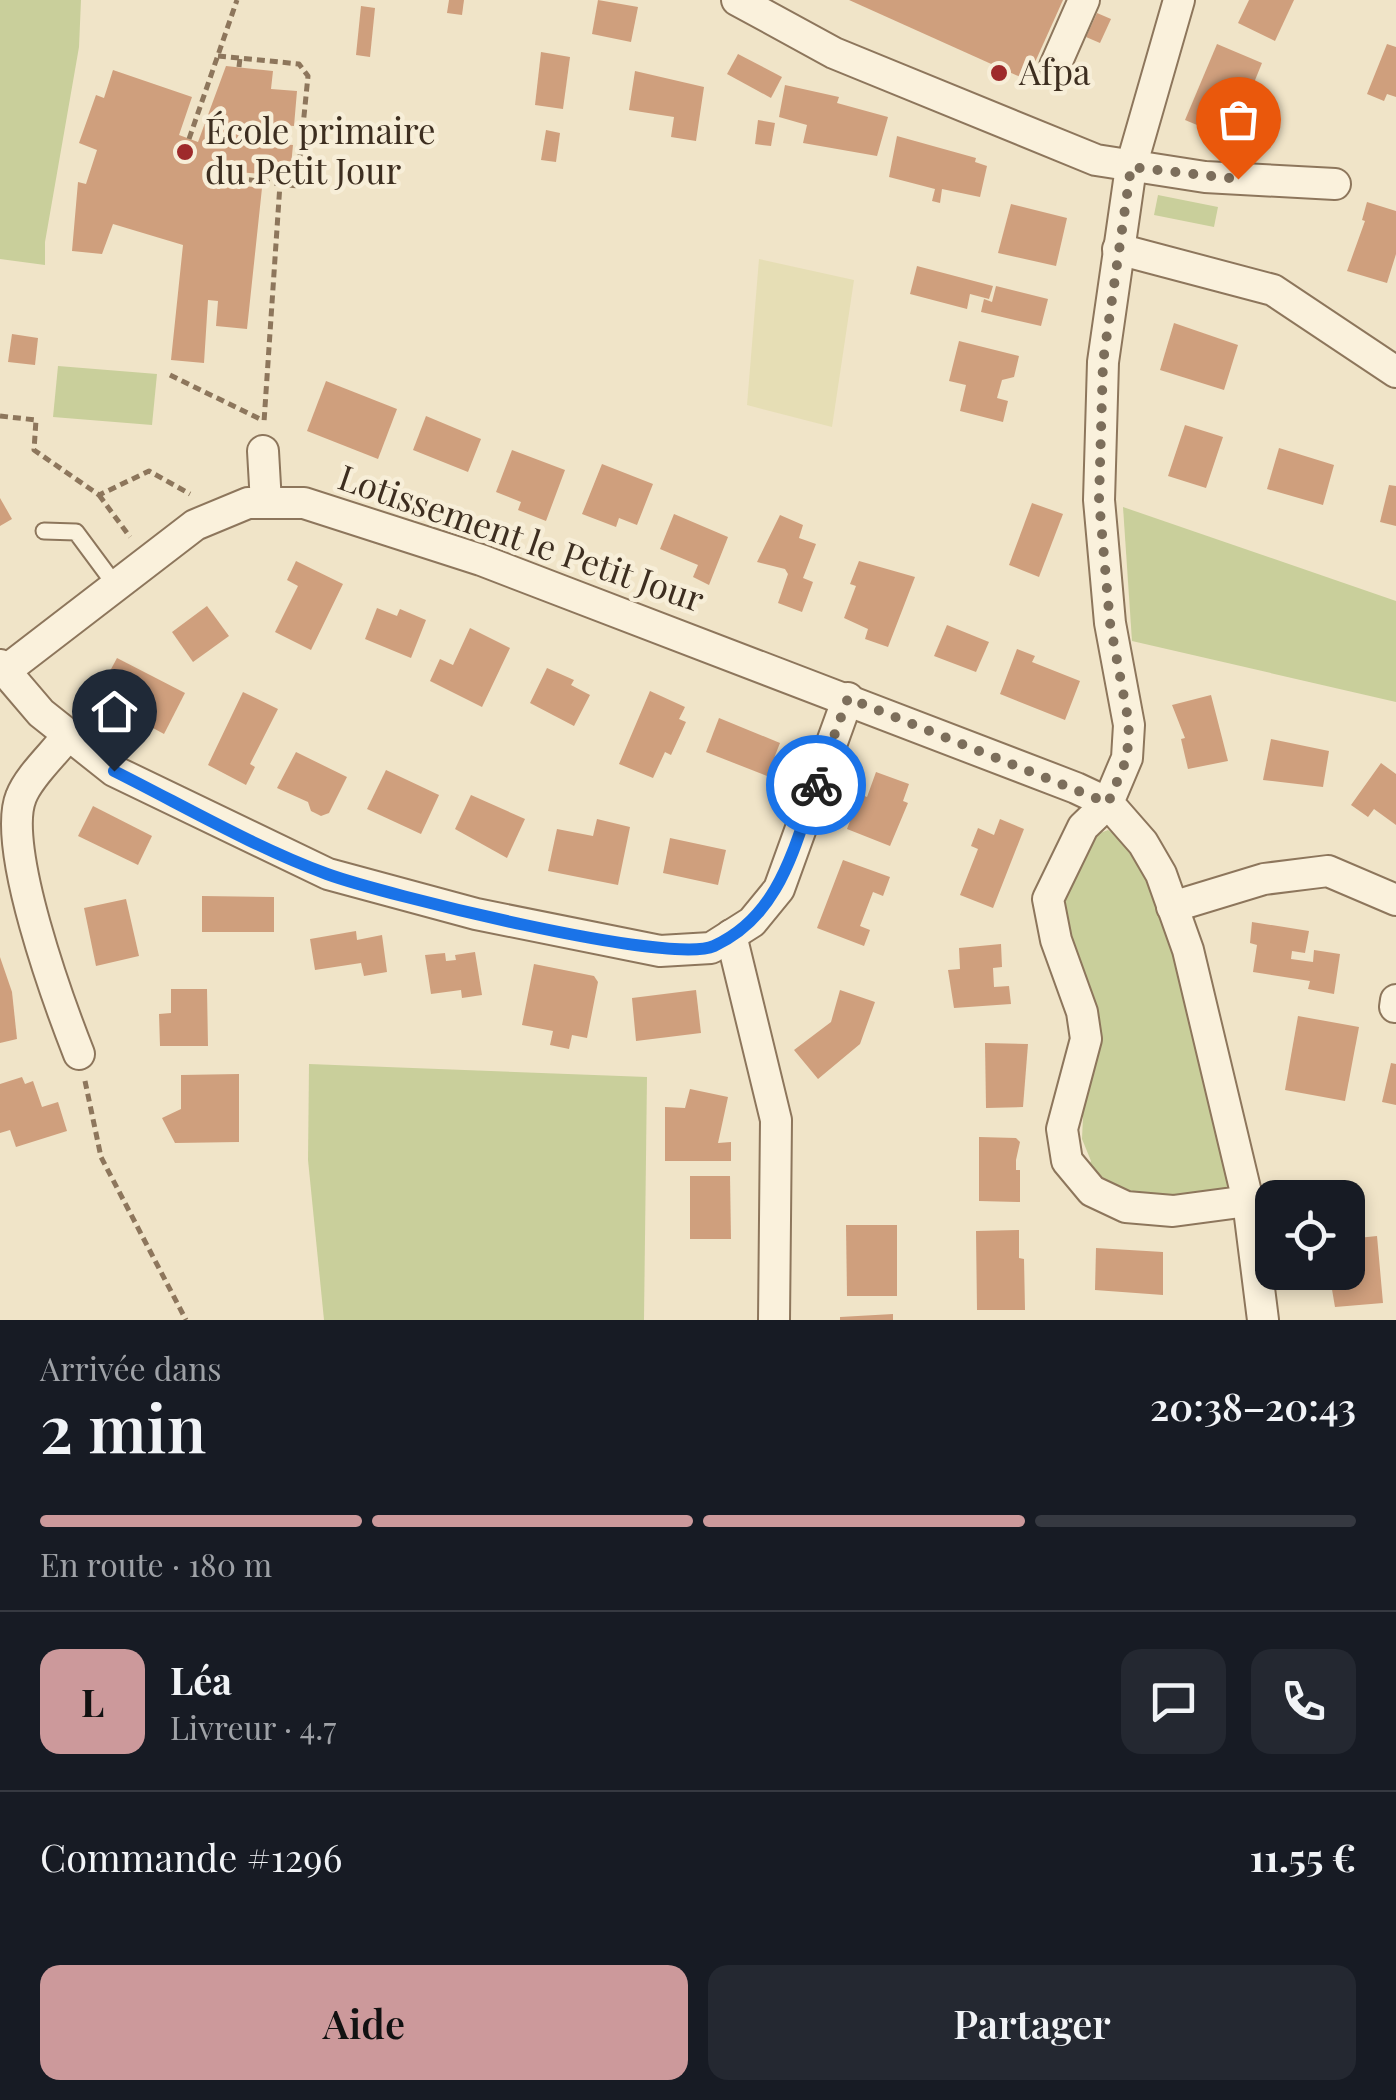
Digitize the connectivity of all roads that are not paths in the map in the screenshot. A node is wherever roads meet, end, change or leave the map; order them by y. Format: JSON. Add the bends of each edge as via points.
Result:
{"nodes":[{"id":1,"x":737,"y":0,"type":"edge"},
{"id":2,"x":1084,"y":0,"type":"edge"},
{"id":3,"x":1178,"y":0,"type":"edge"},
{"id":4,"x":1055,"y":66,"type":"dead end"},
{"id":5,"x":1131,"y":167,"type":"junction"},
{"id":6,"x":1335,"y":184,"type":"dead end"},
{"id":7,"x":1118,"y":249,"type":"junction"},
{"id":8,"x":1396,"y":372,"type":"edge"},
{"id":9,"x":264,"y":436,"type":"road end"},
{"id":10,"x":266,"y":503,"type":"junction"},
{"id":11,"x":44,"y":531,"type":"dead end"},
{"id":12,"x":116,"y":586,"type":"junction"},
{"id":13,"x":2,"y":668,"type":"edge"},
{"id":14,"x":848,"y":698,"type":"junction"},
{"id":15,"x":68,"y":736,"type":"junction"},
{"id":16,"x":1108,"y":803,"type":"junction"},
{"id":17,"x":1396,"y":900,"type":"edge"},
{"id":18,"x":1172,"y":907,"type":"junction"},
{"id":19,"x":731,"y":936,"type":"junction"},
{"id":20,"x":1396,"y":1000,"type":"edge"},
{"id":21,"x":1395,"y":1008,"type":"edge"},
{"id":22,"x":79,"y":1054,"type":"road end"},
{"id":23,"x":1248,"y":1201,"type":"junction"},
{"id":24,"x":774,"y":1320,"type":"edge"},
{"id":25,"x":1263,"y":1320,"type":"edge"}],
"edges":[{"from":1,"to":5,"type":"street","via":[[834,53],[1096,160]]},
{"from":2,"to":4,"type":"street"},
{"from":3,"to":5,"type":"street"},
{"from":5,"to":6,"type":"street"},
{"from":5,"to":7,"type":"street"},
{"from":7,"to":8,"type":"street","via":[[1273,290]]},
{"from":7,"to":16,"type":"street","via":[[1103,362],[1099,500],[1110,623],[1129,724],[1127,758]]},
{"from":9,"to":10,"type":"street"},
{"from":10,"to":12,"type":"street","name":"Lotissement le Petit Jour","via":[[248,503],[195,525]]},
{"from":10,"to":14,"type":"street","name":"Lotissement le Petit Jour","via":[[304,503],[482,560]]},
{"from":11,"to":12,"type":"lane","via":[[76,532]]},
{"from":12,"to":13,"type":"street","name":"Lotissement le Petit Jour"},
{"from":13,"to":15,"type":"street","name":"Lotissement le Petit Jour"},
{"from":14,"to":16,"type":"street","name":"Lotissement le Petit Jour"},
{"from":14,"to":19,"type":"street","name":"Lotissement le Petit Jour","via":[[779,889]]},
{"from":15,"to":19,"type":"street","name":"Lotissement le Petit Jour","via":[[114,771],[328,874],[476,914],[660,951],[711,948]]},
{"from":15,"to":22,"type":"street","via":[[20,798],[18,854]]},
{"from":16,"to":18,"type":"street","via":[[1143,842]]},
{"from":16,"to":23,"type":"street","via":[[1082,827],[1048,899],[1086,1039],[1062,1129],[1067,1161],[1092,1191],[1126,1206],[1173,1211]]},
{"from":17,"to":18,"type":"street","via":[[1328,871],[1264,879]]},
{"from":18,"to":23,"type":"street"},
{"from":19,"to":24,"type":"street","via":[[776,1120]]},
{"from":20,"to":21,"type":"street"},
{"from":23,"to":25,"type":"street"}]}
